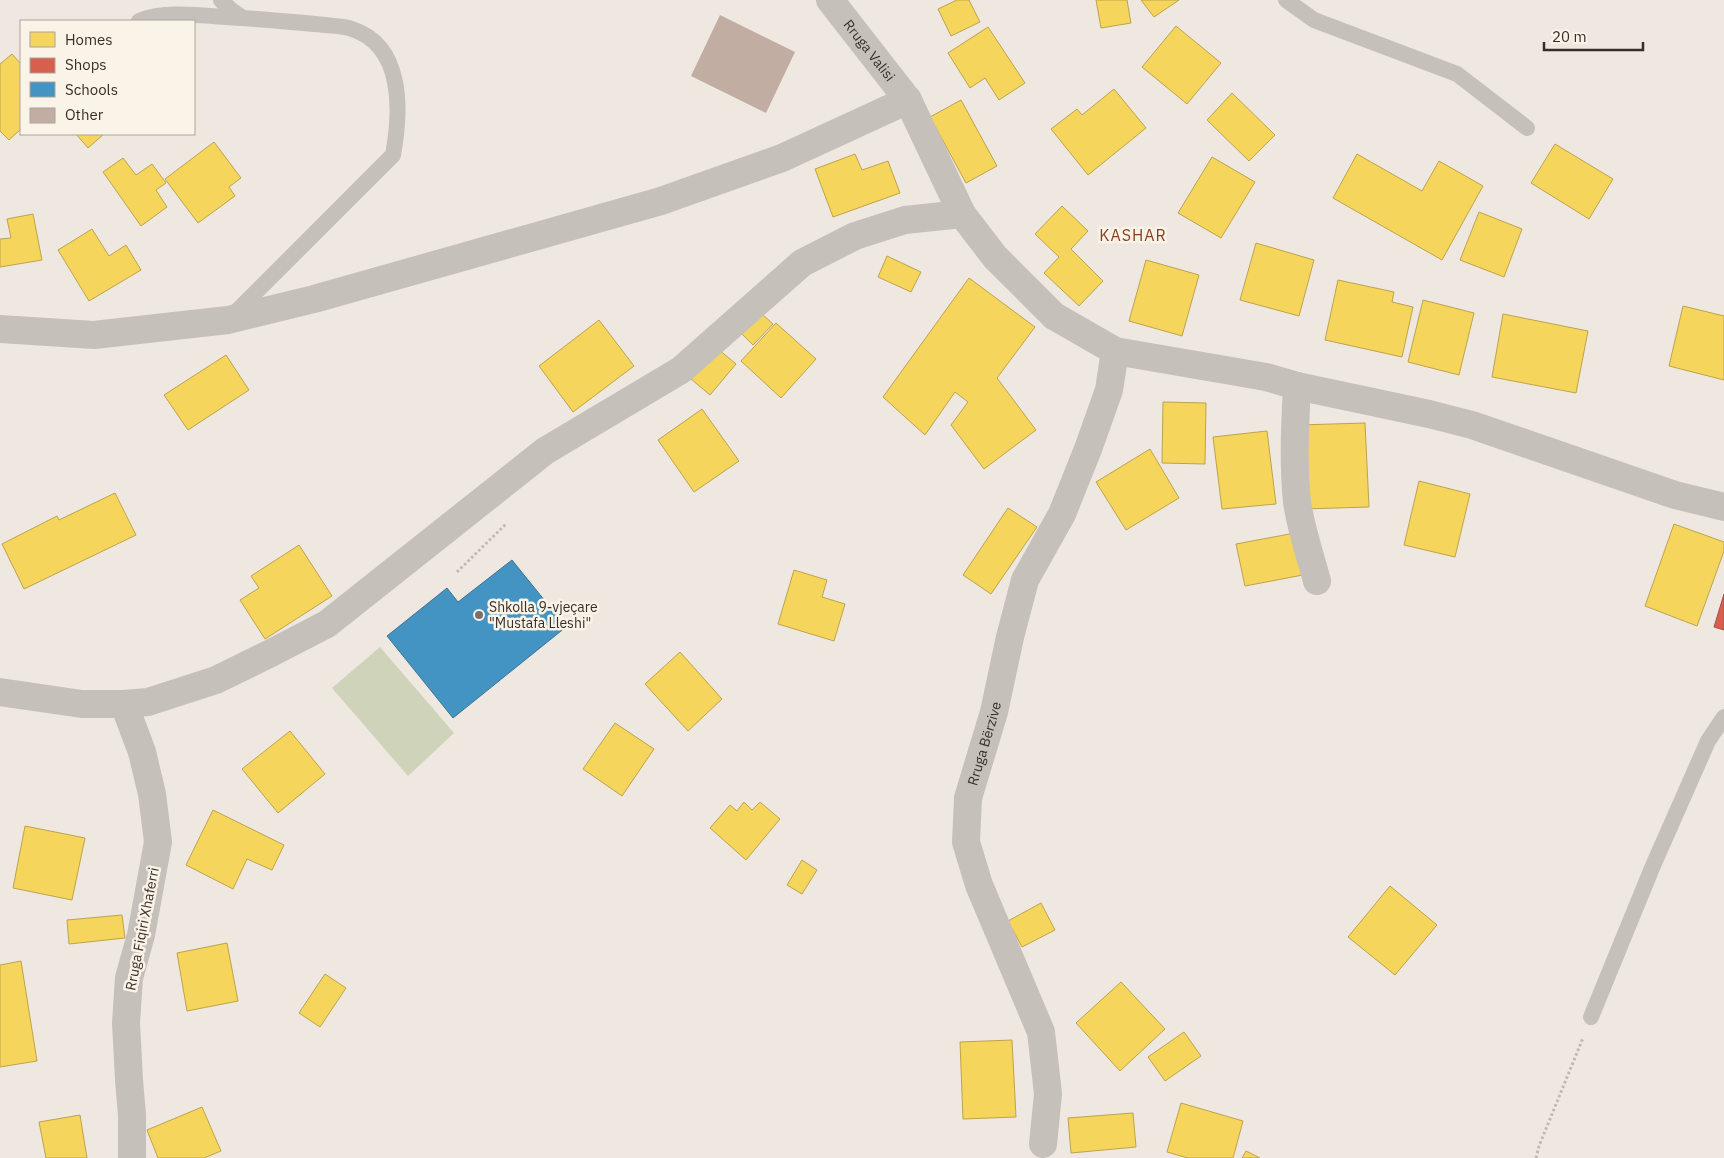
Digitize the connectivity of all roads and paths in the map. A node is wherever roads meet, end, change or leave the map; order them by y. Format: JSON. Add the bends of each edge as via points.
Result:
{"nodes":[{"id":1,"x":221,"y":0,"type":"edge"},
{"id":2,"x":830,"y":0,"type":"edge"},
{"id":3,"x":1286,"y":0,"type":"edge"},
{"id":4,"x":243,"y":18,"type":"junction"},
{"id":5,"x":141,"y":20,"type":"edge"},
{"id":6,"x":908,"y":100,"type":"junction"},
{"id":7,"x":1527,"y":128,"type":"dead end"},
{"id":8,"x":962,"y":214,"type":"junction"},
{"id":9,"x":228,"y":320,"type":"junction"},
{"id":10,"x":0,"y":329,"type":"edge"},
{"id":11,"x":1115,"y":351,"type":"junction"},
{"id":12,"x":1297,"y":386,"type":"junction"},
{"id":13,"x":1724,"y":507,"type":"edge"},
{"id":14,"x":507,"y":523,"type":"dead end"},
{"id":15,"x":457,"y":572,"type":"dead end"},
{"id":16,"x":1317,"y":581,"type":"dead end"},
{"id":17,"x":0,"y":692,"type":"edge"},
{"id":18,"x":124,"y":704,"type":"junction"},
{"id":19,"x":1724,"y":717,"type":"edge"},
{"id":20,"x":1592,"y":1017,"type":"joint"},
{"id":21,"x":1043,"y":1144,"type":"dead end"},
{"id":22,"x":132,"y":1158,"type":"edge"},
{"id":23,"x":1536,"y":1158,"type":"edge"}],
"edges":[{"from":1,"to":4,"type":"lane"},
{"from":2,"to":6,"type":"street","name":"Rruga Valisi"},
{"from":3,"to":7,"type":"lane","via":[[1314,20],[1457,74]]},
{"from":4,"to":5,"type":"lane","via":[[169,15]]},
{"from":4,"to":9,"type":"lane","via":[[352,28],[373,40],[388,60],[395,79],[398,129],[393,155]]},
{"from":6,"to":8,"type":"street","name":"Rruga Valisi"},
{"from":6,"to":9,"type":"street","via":[[782,158],[661,201],[314,299]]},
{"from":8,"to":11,"type":"street","name":"Rruga Valisi","via":[[995,257],[1054,316]]},
{"from":8,"to":18,"type":"street","via":[[904,220],[855,236],[802,263],[681,370],[546,451],[327,624],[216,680],[148,702]]},
{"from":9,"to":10,"type":"street","via":[[94,335]]},
{"from":11,"to":12,"type":"street","via":[[1266,377]]},
{"from":11,"to":21,"type":"street","name":"Rruga Bërzive","via":[[1109,390],[1088,450],[1062,514],[1025,580],[994,712],[968,798],[966,842],[979,885],[1041,1032],[1048,1094]]},
{"from":12,"to":13,"type":"street","via":[[1472,425],[1675,495]]},
{"from":12,"to":16,"type":"street","via":[[1294,461],[1298,504]]},
{"from":14,"to":15,"type":"path"},
{"from":17,"to":18,"type":"street","via":[[82,704]]},
{"from":18,"to":22,"type":"street","name":"Rruga Fiqiri Xhaferri","via":[[142,752],[158,842],[141,935],[129,978],[126,1023]]},
{"from":19,"to":20,"type":"lane","via":[[1708,741],[1688,786]]},
{"from":20,"to":23,"type":"path"}]}
